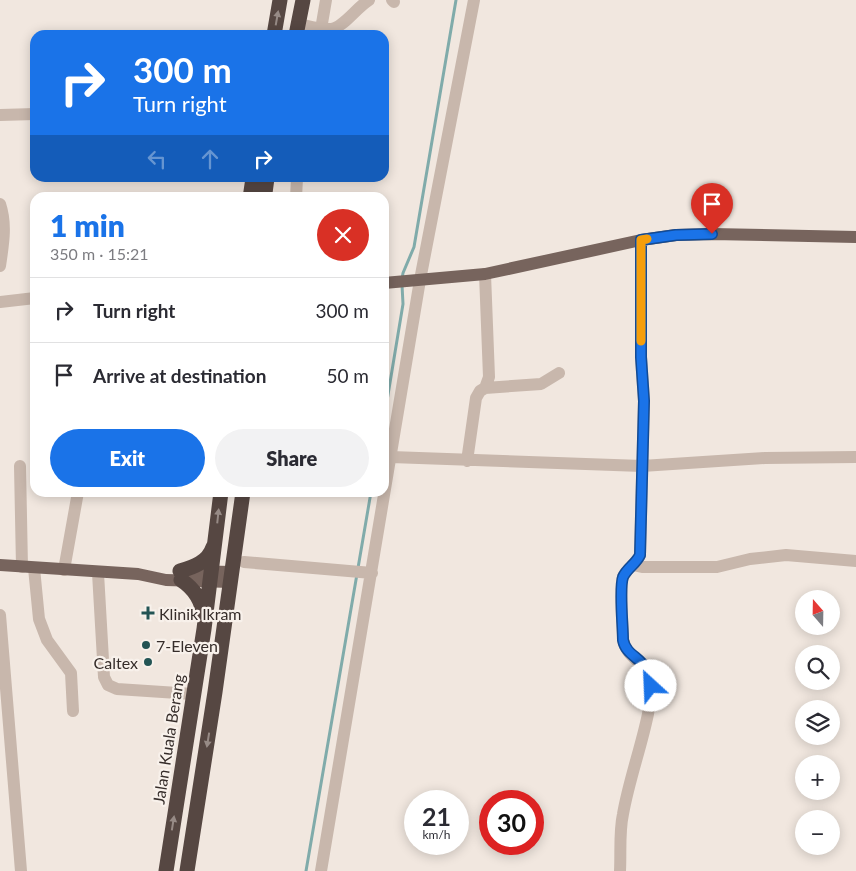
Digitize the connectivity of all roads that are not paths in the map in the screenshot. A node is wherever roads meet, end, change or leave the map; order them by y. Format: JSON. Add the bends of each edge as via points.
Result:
{"nodes":[{"id":1,"x":280,"y":0,"type":"edge"},
{"id":2,"x":303,"y":0,"type":"edge"},
{"id":3,"x":326,"y":0,"type":"edge"},
{"id":4,"x":369,"y":0,"type":"edge"},
{"id":5,"x":474,"y":0,"type":"edge"},
{"id":6,"x":297,"y":29,"type":"edge"},
{"id":7,"x":275,"y":30,"type":"edge"},
{"id":8,"x":321,"y":30,"type":"edge"},
{"id":9,"x":327,"y":30,"type":"edge"},
{"id":10,"x":30,"y":114,"type":"edge"},
{"id":11,"x":0,"y":115,"type":"edge"},
{"id":12,"x":0,"y":204,"type":"edge"},
{"id":13,"x":856,"y":237,"type":"edge"},
{"id":14,"x":641,"y":240,"type":"junction"},
{"id":15,"x":0,"y":266,"type":"edge"},
{"id":16,"x":485,"y":274,"type":"junction"},
{"id":17,"x":418,"y":281,"type":"junction"},
{"id":18,"x":389,"y":282,"type":"edge"},
{"id":19,"x":30,"y":299,"type":"edge"},
{"id":20,"x":0,"y":302,"type":"edge"},
{"id":21,"x":559,"y":373,"type":"dead end"},
{"id":22,"x":485,"y":388,"type":"junction"},
{"id":23,"x":391,"y":457,"type":"junction"},
{"id":24,"x":856,"y":457,"type":"edge"},
{"id":25,"x":467,"y":461,"type":"junction"},
{"id":26,"x":20,"y":466,"type":"dead end"},
{"id":27,"x":642,"y":466,"type":"junction"},
{"id":28,"x":389,"y":467,"type":"edge"},
{"id":29,"x":77,"y":497,"type":"edge"},
{"id":30,"x":220,"y":497,"type":"edge"},
{"id":31,"x":242,"y":497,"type":"edge"},
{"id":32,"x":250,"y":497,"type":"edge"},
{"id":33,"x":383,"y":497,"type":"edge"},
{"id":34,"x":215,"y":540,"type":"junction"},
{"id":35,"x":856,"y":561,"type":"edge"},
{"id":36,"x":244,"y":562,"type":"junction"},
{"id":37,"x":0,"y":565,"type":"edge"},
{"id":38,"x":633,"y":565,"type":"junction"},
{"id":39,"x":28,"y":567,"type":"junction"},
{"id":40,"x":64,"y":570,"type":"junction"},
{"id":41,"x":368,"y":572,"type":"junction"},
{"id":42,"x":98,"y":573,"type":"junction"},
{"id":43,"x":180,"y":576,"type":"junction"},
{"id":44,"x":211,"y":576,"type":"junction"},
{"id":45,"x":231,"y":577,"type":"junction"},
{"id":46,"x":0,"y":616,"type":"edge"},
{"id":47,"x":204,"y":629,"type":"junction"},
{"id":48,"x":216,"y":692,"type":"junction"},
{"id":49,"x":193,"y":694,"type":"junction"},
{"id":50,"x":74,"y":711,"type":"dead end"},
{"id":51,"x":21,"y":871,"type":"edge"},
{"id":52,"x":166,"y":871,"type":"edge"},
{"id":53,"x":187,"y":871,"type":"edge"},
{"id":54,"x":321,"y":871,"type":"edge"},
{"id":55,"x":620,"y":871,"type":"edge"}],
"edges":[{"from":7,"to":1,"type":"highway","one_way":true},
{"from":2,"to":6,"type":"highway"},
{"from":3,"to":8,"type":"street"},
{"from":4,"to":9,"type":"street","via":[[342,24]]},
{"from":5,"to":17,"type":"street"},
{"from":10,"to":11,"type":"street"},
{"from":12,"to":15,"type":"street","via":[[4,218]]},
{"from":13,"to":14,"type":"main road","via":[[712,234]]},
{"from":14,"to":16,"type":"main road"},
{"from":14,"to":27,"type":"street"},
{"from":16,"to":17,"type":"main road"},
{"from":16,"to":22,"type":"street","via":[[489,377]]},
{"from":17,"to":18,"type":"main road"},
{"from":17,"to":23,"type":"street"},
{"from":19,"to":20,"type":"street"},
{"from":21,"to":22,"type":"street","via":[[541,384]]},
{"from":22,"to":25,"type":"street","via":[[476,398]]},
{"from":23,"to":25,"type":"street"},
{"from":23,"to":28,"type":"street"},
{"from":24,"to":27,"type":"street","via":[[765,458]]},
{"from":25,"to":27,"type":"street"},
{"from":26,"to":39,"type":"street"},
{"from":27,"to":38,"type":"street","via":[[640,555]]},
{"from":29,"to":40,"type":"street"},
{"from":34,"to":30,"type":"highway","name":"Jalan Kuala Berang","one_way":true},
{"from":31,"to":45,"type":"highway"},
{"from":32,"to":36,"type":"highway"},
{"from":33,"to":41,"type":"street"},
{"from":34,"to":43,"type":"highway","via":[[211,554]]},
{"from":34,"to":44,"type":"highway","name":"Jalan Kuala Berang"},
{"from":35,"to":38,"type":"street","via":[[786,555],[750,558],[717,567],[642,568]]},
{"from":36,"to":41,"type":"street"},
{"from":36,"to":48,"type":"highway","via":[[232,641]]},
{"from":37,"to":39,"type":"main road"},
{"from":38,"to":55,"type":"street","via":[[627,570],[622,583],[623,640],[628,652],[646,668],[651,694],[623,813]]},
{"from":39,"to":40,"type":"main road"},
{"from":39,"to":50,"type":"street","via":[[47,640],[71,673]]},
{"from":40,"to":42,"type":"main road"},
{"from":41,"to":54,"type":"street"},
{"from":42,"to":43,"type":"main road"},
{"from":42,"to":49,"type":"street","via":[[104,677],[108,685],[117,689]]},
{"from":43,"to":44,"type":"main road"},
{"from":43,"to":47,"type":"highway","via":[[198,597],[204,614]]},
{"from":44,"to":45,"type":"main road"},
{"from":44,"to":47,"type":"highway","name":"Jalan Kuala Berang"},
{"from":45,"to":48,"type":"highway"},
{"from":46,"to":51,"type":"street"},
{"from":47,"to":49,"type":"highway","name":"Jalan Kuala Berang"},
{"from":48,"to":53,"type":"highway","one_way":true},
{"from":52,"to":49,"type":"highway","name":"Jalan Kuala Berang","one_way":true}]}
